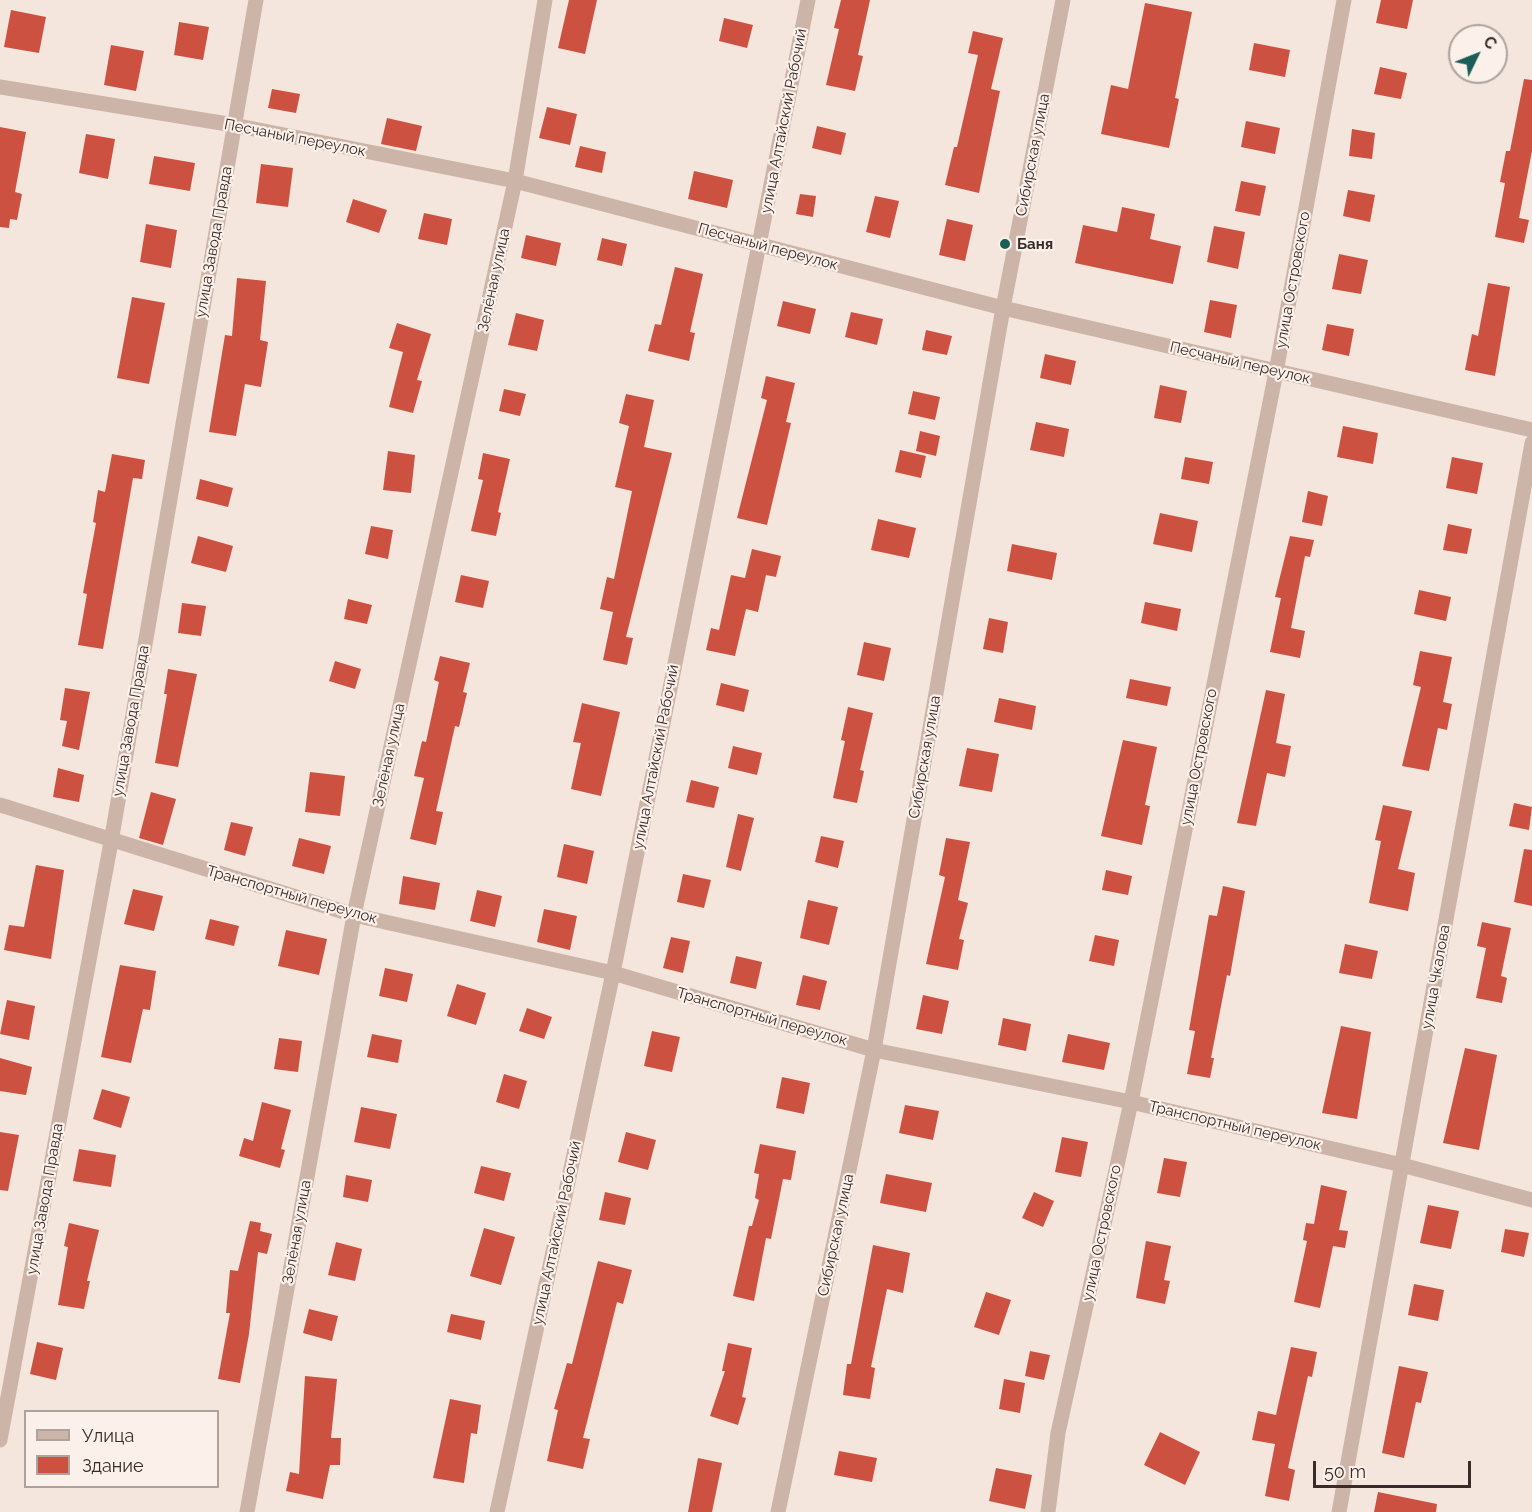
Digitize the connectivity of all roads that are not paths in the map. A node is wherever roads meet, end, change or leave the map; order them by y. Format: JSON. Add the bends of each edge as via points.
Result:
{"nodes":[{"id":1,"x":256,"y":0,"type":"edge"},
{"id":2,"x":545,"y":0,"type":"edge"},
{"id":3,"x":808,"y":0,"type":"edge"},
{"id":4,"x":1063,"y":0,"type":"edge"},
{"id":5,"x":1344,"y":0,"type":"edge"},
{"id":6,"x":0,"y":87,"type":"edge"},
{"id":7,"x":234,"y":125,"type":"junction"},
{"id":8,"x":515,"y":181,"type":"junction"},
{"id":9,"x":759,"y":245,"type":"junction"},
{"id":10,"x":1003,"y":308,"type":"junction"},
{"id":11,"x":1276,"y":372,"type":"junction"},
{"id":12,"x":1532,"y":430,"type":"edge"},
{"id":13,"x":1532,"y":443,"type":"edge"},
{"id":14,"x":0,"y":806,"type":"edge"},
{"id":15,"x":111,"y":842,"type":"junction"},
{"id":16,"x":354,"y":915,"type":"junction"},
{"id":17,"x":613,"y":973,"type":"junction"},
{"id":18,"x":874,"y":1050,"type":"junction"},
{"id":19,"x":1131,"y":1102,"type":"junction"},
{"id":20,"x":1402,"y":1165,"type":"junction"},
{"id":21,"x":1532,"y":1200,"type":"edge"},
{"id":22,"x":0,"y":1440,"type":"edge"},
{"id":23,"x":246,"y":1512,"type":"edge"},
{"id":24,"x":497,"y":1512,"type":"edge"},
{"id":25,"x":778,"y":1512,"type":"edge"},
{"id":26,"x":1048,"y":1512,"type":"edge"},
{"id":27,"x":1339,"y":1512,"type":"edge"}],
"edges":[{"from":1,"to":7,"type":"street","name":"улица Завода Правда"},
{"from":2,"to":8,"type":"street","name":"Зелёная улица"},
{"from":3,"to":9,"type":"street","name":"улица Алтайский Рабочий"},
{"from":4,"to":10,"type":"street","name":"Сибирская улица"},
{"from":5,"to":11,"type":"street","name":"улица Островского"},
{"from":6,"to":7,"type":"street","name":"Песчаный переулок"},
{"from":7,"to":8,"type":"street","name":"Песчаный переулок"},
{"from":7,"to":15,"type":"street","name":"улица Завода Правда"},
{"from":8,"to":9,"type":"street","name":"Песчаный переулок"},
{"from":8,"to":16,"type":"street","name":"Зелёная улица"},
{"from":9,"to":10,"type":"street","name":"Песчаный переулок"},
{"from":9,"to":17,"type":"street","name":"улица Алтайский Рабочий"},
{"from":10,"to":11,"type":"street","name":"Песчаный переулок"},
{"from":10,"to":18,"type":"street","name":"Сибирская улица"},
{"from":11,"to":12,"type":"street","name":"Песчаный переулок"},
{"from":11,"to":19,"type":"street","name":"улица Островского"},
{"from":13,"to":20,"type":"street","name":"улица Чкалова"},
{"from":14,"to":15,"type":"street","name":"Транспортный переулок"},
{"from":15,"to":16,"type":"street","name":"Транспортный переулок"},
{"from":15,"to":22,"type":"street","name":"улица Завода Правда"},
{"from":16,"to":17,"type":"street","name":"Транспортный переулок"},
{"from":16,"to":23,"type":"street","name":"Зелёная улица"},
{"from":17,"to":18,"type":"street","name":"Транспортный переулок"},
{"from":17,"to":24,"type":"street","name":"улица Алтайский Рабочий"},
{"from":18,"to":19,"type":"street","name":"Транспортный переулок"},
{"from":18,"to":25,"type":"street","name":"Сибирская улица"},
{"from":19,"to":20,"type":"street","name":"Транспортный переулок"},
{"from":19,"to":26,"type":"street","name":"улица Островского","via":[[1058,1433]]},
{"from":20,"to":21,"type":"street","name":"Транспортный переулок"},
{"from":20,"to":27,"type":"street","name":"улица Чкалова"}]}
